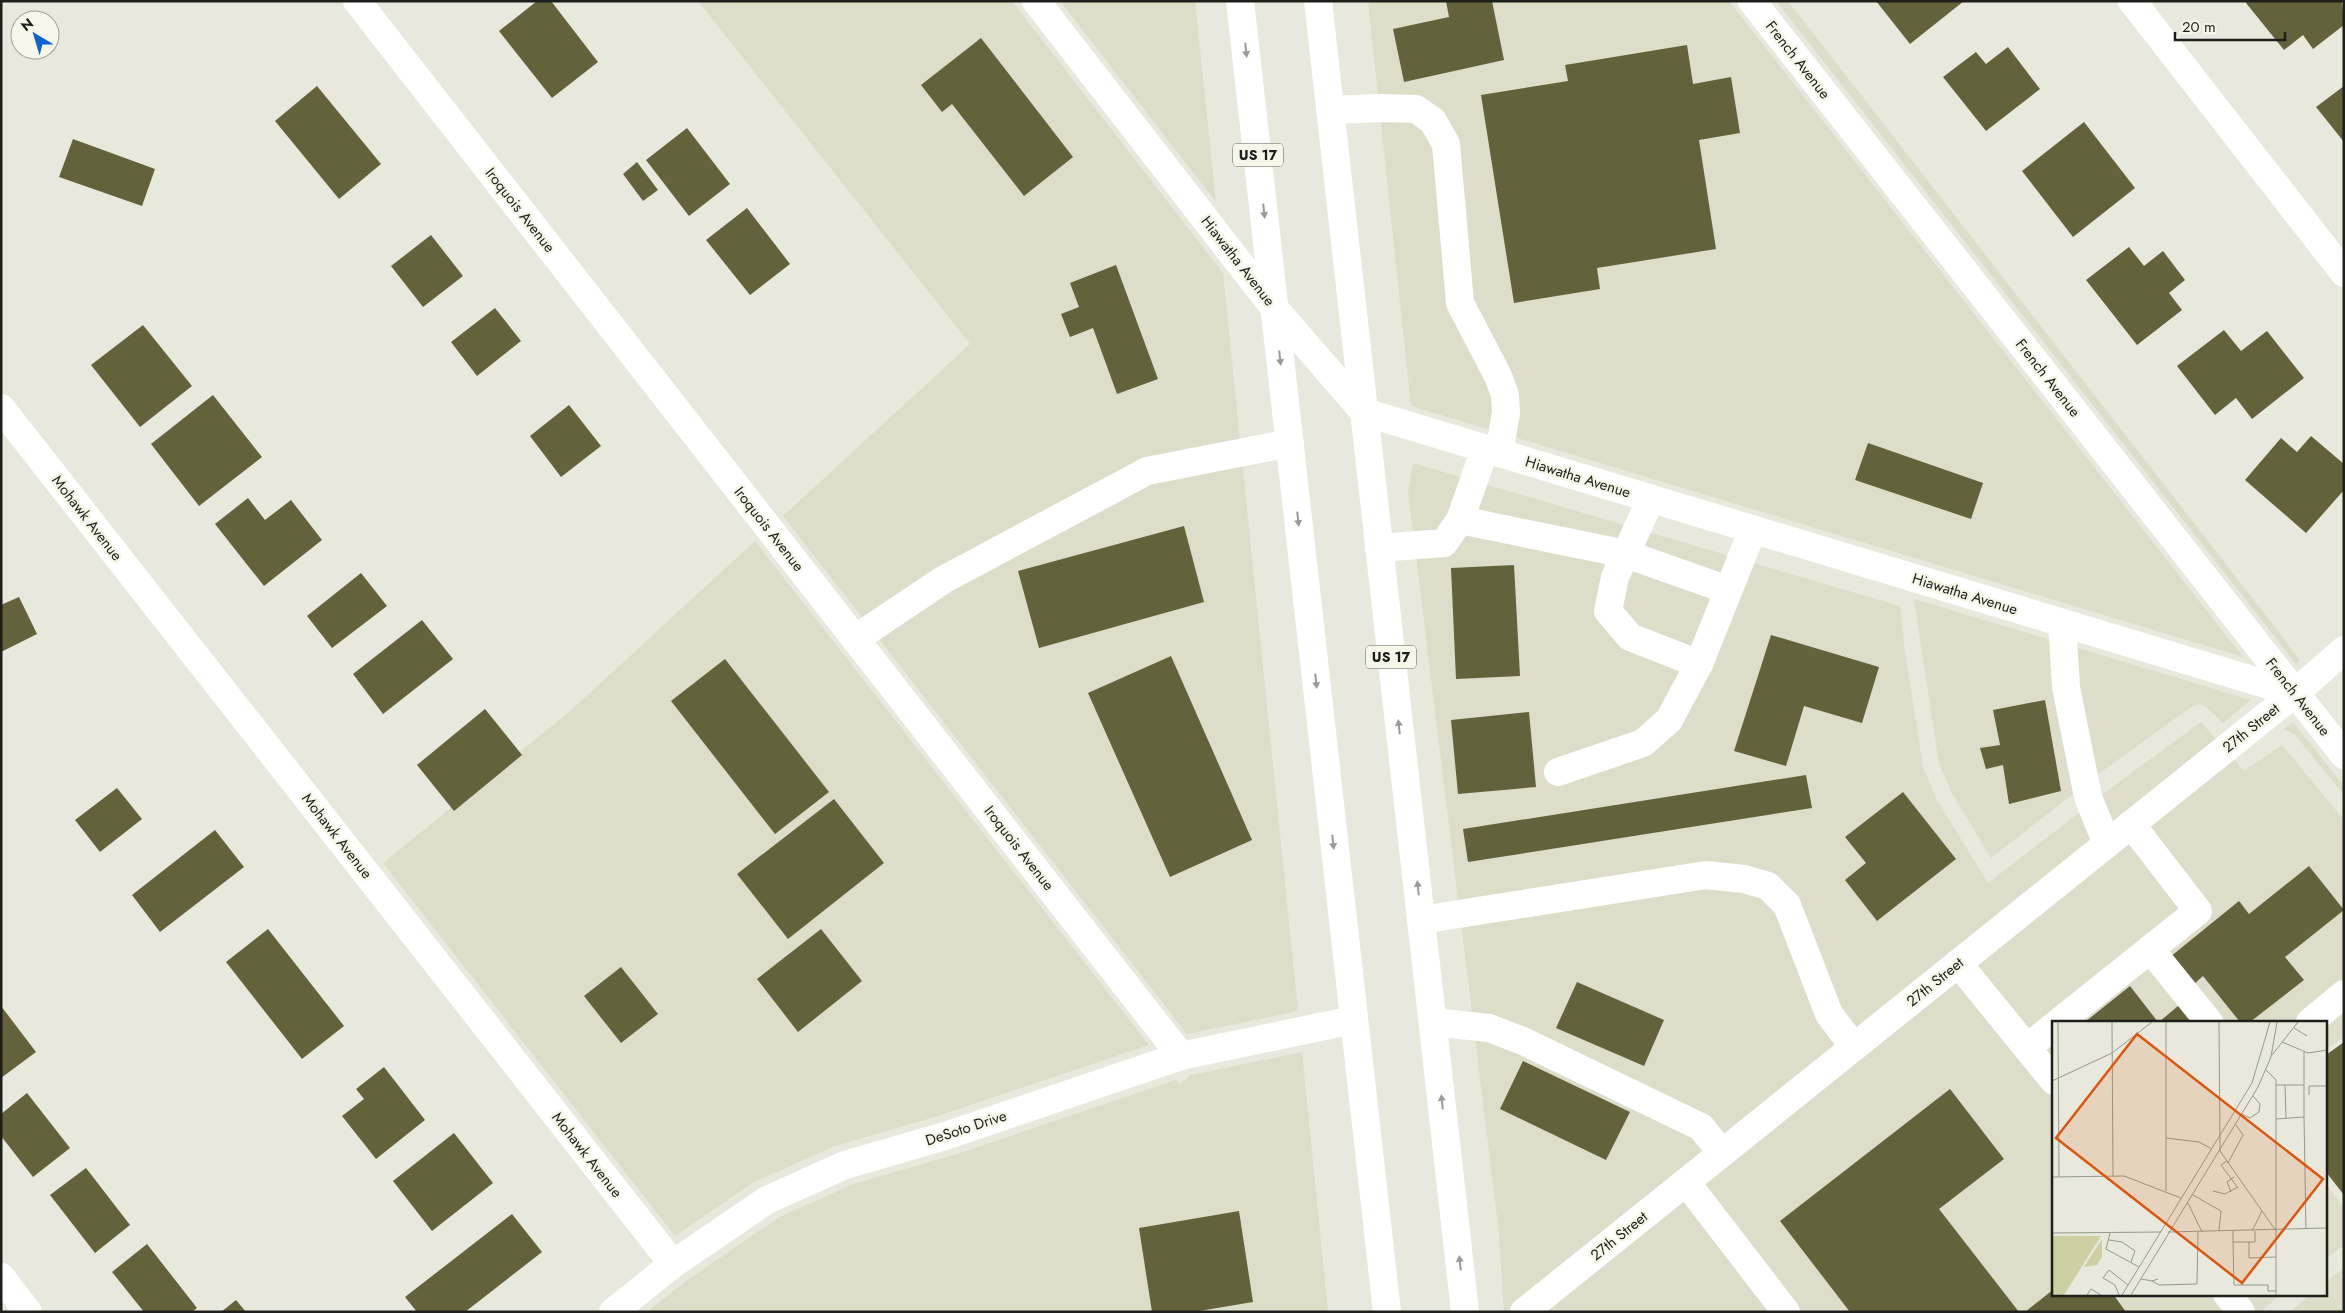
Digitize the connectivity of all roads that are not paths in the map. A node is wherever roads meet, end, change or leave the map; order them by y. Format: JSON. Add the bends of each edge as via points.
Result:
{"nodes":[{"id":1,"x":357,"y":1,"type":"edge"},
{"id":2,"x":1036,"y":1,"type":"edge"},
{"id":3,"x":1240,"y":1,"type":"edge"},
{"id":4,"x":1318,"y":1,"type":"edge"},
{"id":5,"x":1752,"y":1,"type":"edge"},
{"id":6,"x":2132,"y":1,"type":"edge"},
{"id":7,"x":1330,"y":110,"type":"junction"},
{"id":8,"x":2344,"y":273,"type":"edge"},
{"id":9,"x":1275,"y":309,"type":"junction"},
{"id":10,"x":1,"y":408,"type":"edge"},
{"id":11,"x":1364,"y":412,"type":"junction"},
{"id":12,"x":1290,"y":443,"type":"junction"},
{"id":13,"x":1492,"y":451,"type":"junction"},
{"id":14,"x":1651,"y":499,"type":"junction"},
{"id":15,"x":1460,"y":520,"type":"junction"},
{"id":16,"x":1753,"y":529,"type":"junction"},
{"id":17,"x":1379,"y":548,"type":"junction"},
{"id":18,"x":1626,"y":554,"type":"junction"},
{"id":19,"x":1728,"y":590,"type":"junction"},
{"id":20,"x":2062,"y":623,"type":"junction"},
{"id":21,"x":855,"y":639,"type":"junction"},
{"id":22,"x":2344,"y":650,"type":"edge"},
{"id":23,"x":1698,"y":664,"type":"junction"},
{"id":24,"x":2295,"y":693,"type":"junction"},
{"id":25,"x":2344,"y":755,"type":"edge"},
{"id":26,"x":1558,"y":772,"type":"dead end"},
{"id":27,"x":2131,"y":824,"type":"junction"},
{"id":28,"x":2107,"y":844,"type":"junction"},
{"id":29,"x":1421,"y":920,"type":"junction"},
{"id":30,"x":2150,"y":949,"type":"junction"},
{"id":31,"x":1958,"y":963,"type":"junction"},
{"id":32,"x":2344,"y":994,"type":"edge"},
{"id":33,"x":1353,"y":1020,"type":"junction"},
{"id":34,"x":2060,"y":1021,"type":"edge"},
{"id":35,"x":2208,"y":1021,"type":"edge"},
{"id":36,"x":2311,"y":1021,"type":"edge"},
{"id":37,"x":1432,"y":1022,"type":"junction"},
{"id":38,"x":2052,"y":1028,"type":"edge"},
{"id":39,"x":1854,"y":1047,"type":"junction"},
{"id":40,"x":2026,"y":1048,"type":"junction"},
{"id":41,"x":1181,"y":1056,"type":"junction"},
{"id":42,"x":2052,"y":1079,"type":"edge"},
{"id":43,"x":1722,"y":1153,"type":"junction"},
{"id":44,"x":1686,"y":1182,"type":"junction"},
{"id":45,"x":673,"y":1264,"type":"junction"},
{"id":46,"x":1,"y":1278,"type":"edge"},
{"id":47,"x":2229,"y":1296,"type":"edge"},
{"id":48,"x":28,"y":1312,"type":"edge"},
{"id":49,"x":613,"y":1312,"type":"edge"},
{"id":50,"x":1386,"y":1312,"type":"edge"},
{"id":51,"x":1465,"y":1312,"type":"edge"},
{"id":52,"x":1524,"y":1312,"type":"edge"},
{"id":53,"x":1786,"y":1312,"type":"edge"},
{"id":54,"x":2241,"y":1312,"type":"edge"}],
"edges":[{"from":1,"to":21,"type":"street","name":"Iroquois Avenue"},
{"from":2,"to":9,"type":"street","name":"Hiawatha Avenue"},
{"from":3,"to":9,"type":"street","number":"US 17","one_way":true},
{"from":4,"to":7,"type":"street","number":"US 17"},
{"from":5,"to":24,"type":"street","name":"French Avenue"},
{"from":6,"to":8,"type":"street"},
{"from":7,"to":11,"type":"street","number":"US 17"},
{"from":7,"to":13,"type":"street","via":[[1416,109],[1433,121],[1446,144],[1460,303],[1505,395],[1506,413]]},
{"from":9,"to":11,"type":"street","name":"Hiawatha Avenue"},
{"from":9,"to":12,"type":"street","number":"US 17","one_way":true},
{"from":10,"to":45,"type":"street","name":"Mohawk Avenue"},
{"from":11,"to":13,"type":"street","name":"Hiawatha Avenue"},
{"from":11,"to":17,"type":"street","number":"US 17"},
{"from":12,"to":21,"type":"street","via":[[1147,471],[943,580]]},
{"from":12,"to":33,"type":"street","number":"US 17","one_way":true},
{"from":13,"to":14,"type":"street","name":"Hiawatha Avenue"},
{"from":13,"to":15,"type":"street"},
{"from":14,"to":16,"type":"street","name":"Hiawatha Avenue"},
{"from":14,"to":18,"type":"street"},
{"from":15,"to":17,"type":"street","via":[[1444,543]]},
{"from":15,"to":18,"type":"street"},
{"from":16,"to":19,"type":"street"},
{"from":16,"to":20,"type":"street","name":"Hiawatha Avenue"},
{"from":29,"to":17,"type":"street","number":"US 17","one_way":true},
{"from":18,"to":19,"type":"street"},
{"from":18,"to":23,"type":"street","via":[[1615,577],[1608,611],[1630,637]]},
{"from":19,"to":23,"type":"street"},
{"from":20,"to":24,"type":"street","name":"Hiawatha Avenue"},
{"from":20,"to":28,"type":"street","via":[[2066,687],[2088,797]]},
{"from":21,"to":41,"type":"street","name":"Iroquois Avenue"},
{"from":22,"to":24,"type":"street","name":"27th Street"},
{"from":23,"to":26,"type":"street","via":[[1669,720],[1643,743]]},
{"from":24,"to":25,"type":"street","name":"French Avenue"},
{"from":24,"to":27,"type":"street","name":"27th Street"},
{"from":27,"to":28,"type":"street","name":"27th Street"},
{"from":27,"to":30,"type":"street","via":[[2198,911]]},
{"from":28,"to":31,"type":"street","name":"27th Street"},
{"from":29,"to":37,"type":"street","number":"US 17"},
{"from":29,"to":39,"type":"street","via":[[1706,874],[1768,886],[1787,905],[1829,1014]]},
{"from":30,"to":34,"type":"street"},
{"from":30,"to":35,"type":"street"},
{"from":31,"to":39,"type":"street","name":"27th Street"},
{"from":31,"to":40,"type":"street"},
{"from":32,"to":36,"type":"street"},
{"from":33,"to":41,"type":"street","name":"DeSoto Drive"},
{"from":33,"to":50,"type":"street","number":"US 17"},
{"from":37,"to":43,"type":"street","via":[[1488,1028],[1523,1041],[1701,1127]]},
{"from":51,"to":37,"type":"street","number":"US 17","one_way":true},
{"from":38,"to":40,"type":"street"},
{"from":39,"to":43,"type":"street","name":"27th Street"},
{"from":40,"to":42,"type":"street"},
{"from":41,"to":45,"type":"street","name":"DeSoto Drive","via":[[946,1136],[845,1165],[766,1200]]},
{"from":43,"to":44,"type":"street","name":"27th Street"},
{"from":44,"to":52,"type":"street","name":"27th Street"},
{"from":44,"to":53,"type":"street"},
{"from":45,"to":49,"type":"street","name":"DeSoto Drive"},
{"from":46,"to":48,"type":"street"},
{"from":47,"to":54,"type":"street"}]}
